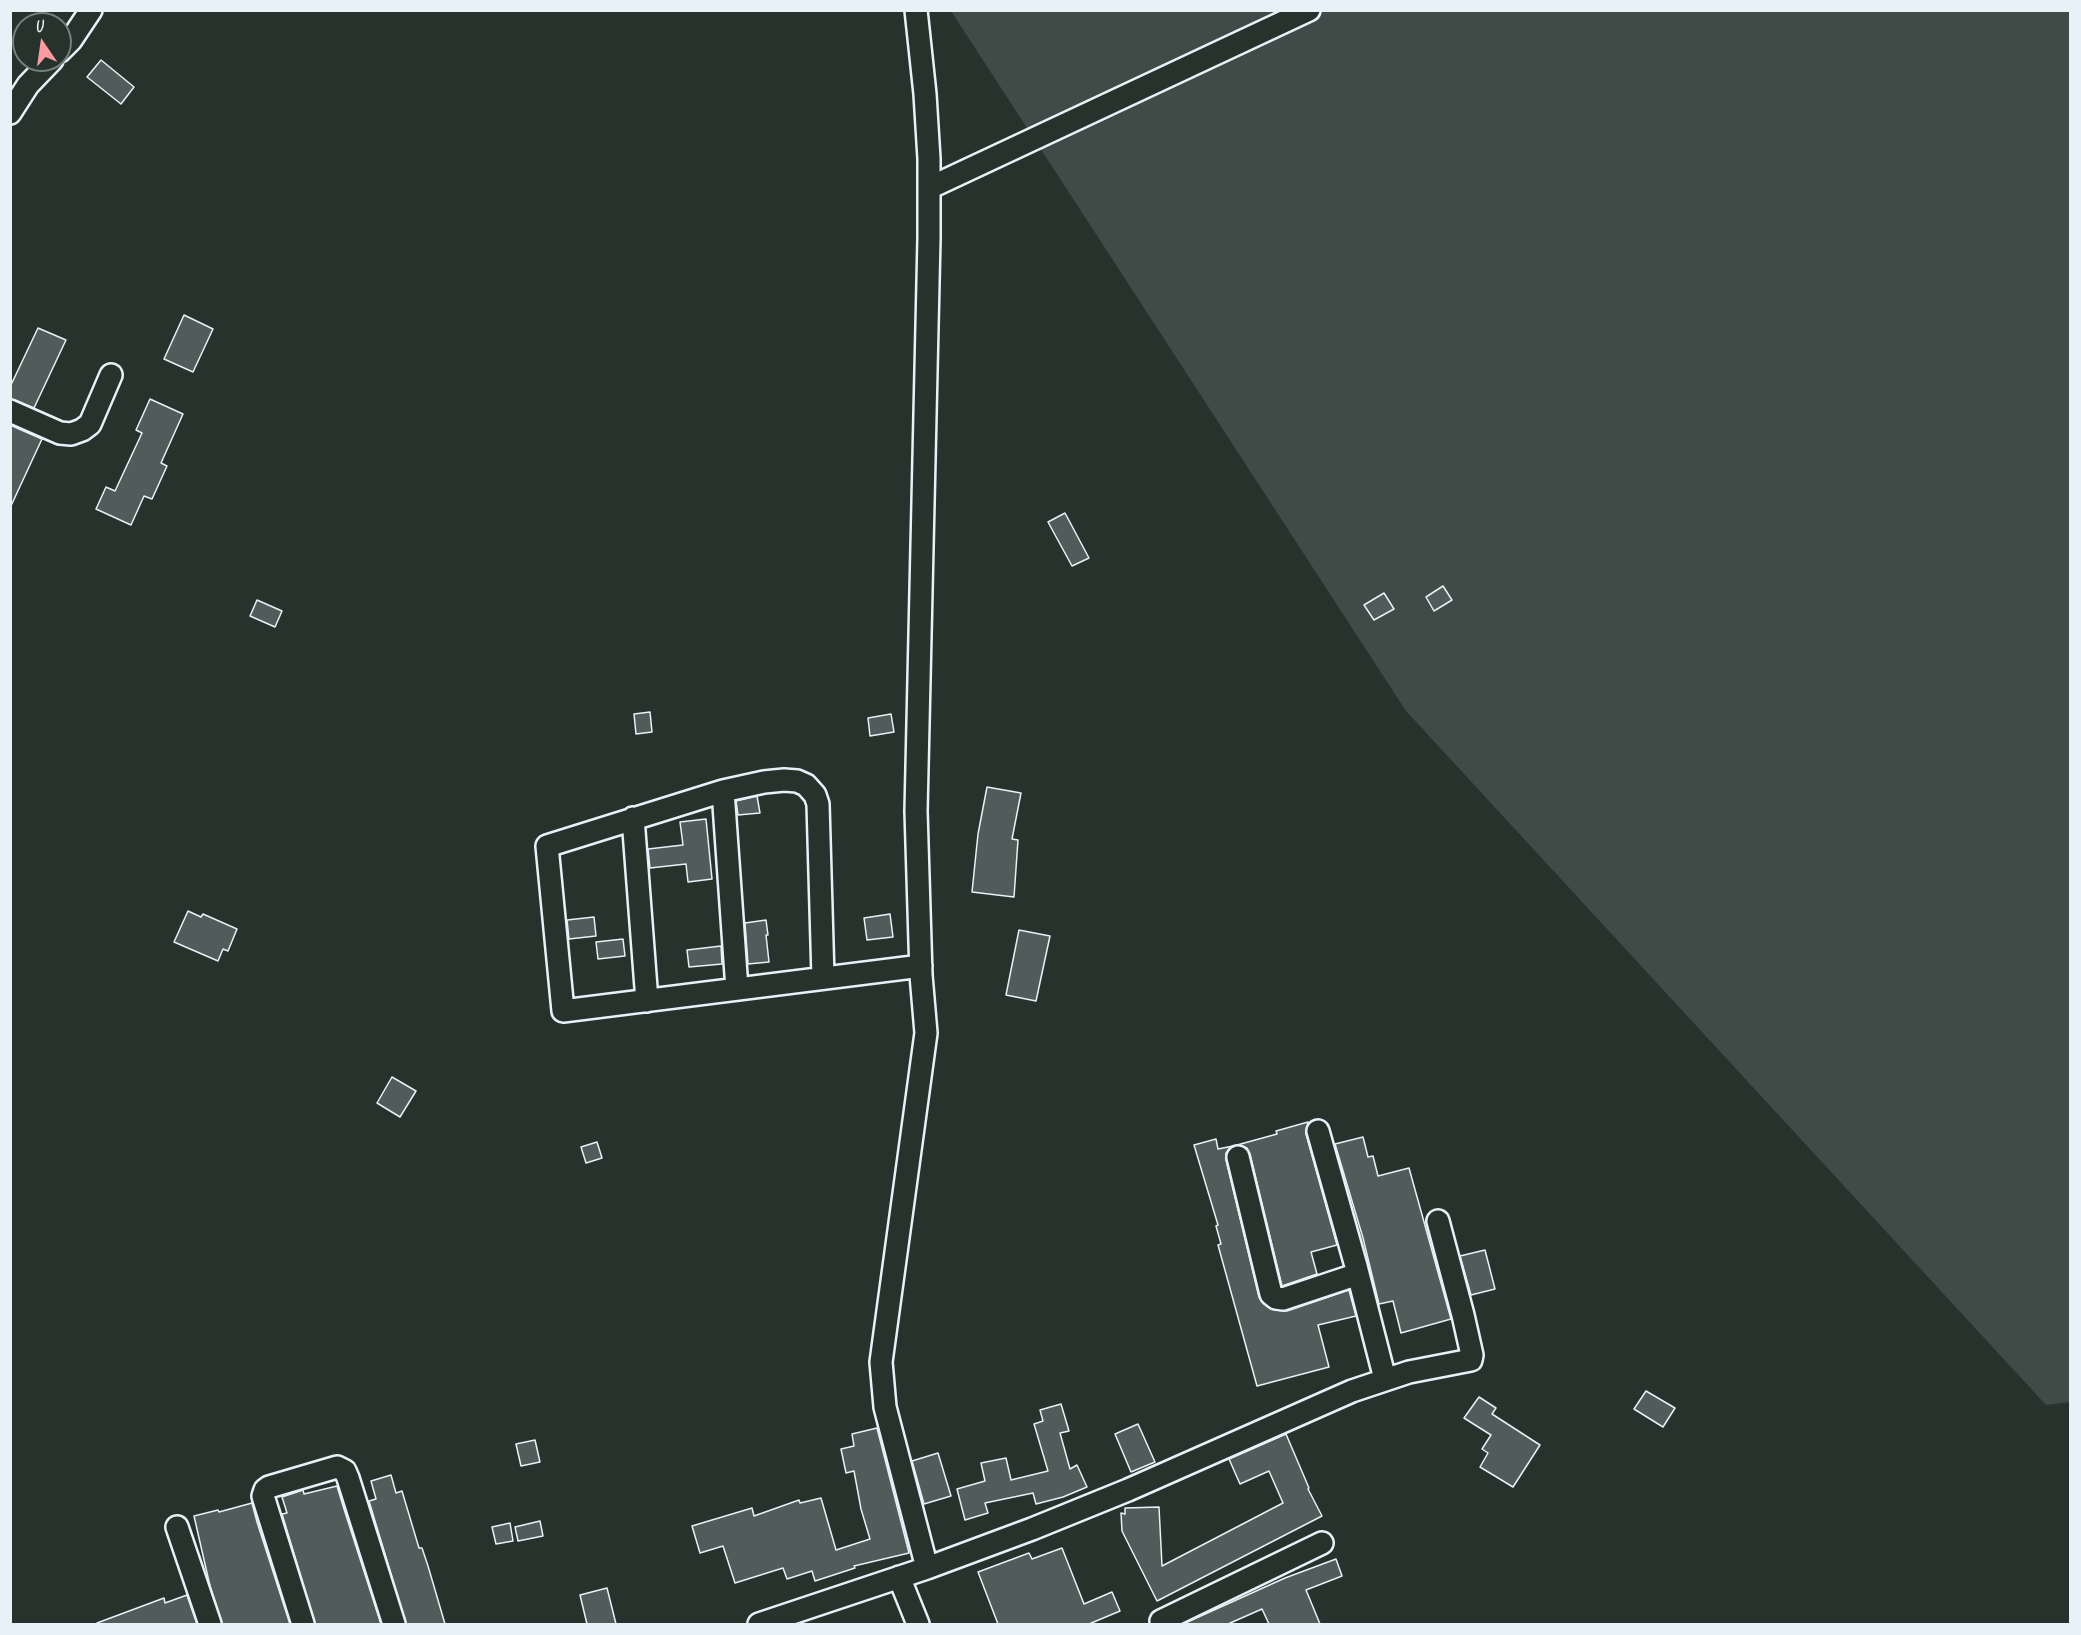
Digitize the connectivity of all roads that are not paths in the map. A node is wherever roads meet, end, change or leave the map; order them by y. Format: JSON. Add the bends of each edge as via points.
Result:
{"nodes":[{"id":1,"x":91,"y":10,"type":"edge"},
{"id":2,"x":916,"y":10,"type":"edge"},
{"id":3,"x":1309,"y":10,"type":"edge"},
{"id":4,"x":72,"y":38,"type":"edge"},
{"id":5,"x":40,"y":72,"type":"edge"},
{"id":6,"x":10,"y":113,"type":"edge"},
{"id":7,"x":929,"y":188,"type":"junction"},
{"id":8,"x":111,"y":375,"type":"dead end"},
{"id":9,"x":10,"y":411,"type":"edge"},
{"id":10,"x":723,"y":791,"type":"junction"},
{"id":11,"x":633,"y":819,"type":"junction"},
{"id":12,"x":921,"y":970,"type":"junction"},
{"id":13,"x":823,"y":978,"type":"junction"},
{"id":14,"x":737,"y":989,"type":"junction"},
{"id":15,"x":647,"y":1001,"type":"junction"},
{"id":16,"x":1318,"y":1131,"type":"dead end"},
{"id":17,"x":1238,"y":1156,"type":"dead end"},
{"id":18,"x":1438,"y":1221,"type":"dead end"},
{"id":19,"x":1358,"y":1274,"type":"junction"},
{"id":20,"x":1385,"y":1379,"type":"junction"},
{"id":21,"x":177,"y":1527,"type":"dead end"},
{"id":22,"x":1322,"y":1543,"type":"dead end"},
{"id":23,"x":927,"y":1568,"type":"junction"},
{"id":24,"x":899,"y":1577,"type":"junction"},
{"id":25,"x":1160,"y":1623,"type":"edge"},
{"id":26,"x":210,"y":1624,"type":"edge"},
{"id":27,"x":303,"y":1624,"type":"edge"},
{"id":28,"x":394,"y":1624,"type":"edge"},
{"id":29,"x":759,"y":1624,"type":"edge"},
{"id":30,"x":918,"y":1624,"type":"edge"}],
"edges":[{"from":1,"to":4,"type":"street"},
{"from":2,"to":7,"type":"street"},
{"from":3,"to":7,"type":"street"},
{"from":5,"to":6,"type":"street"},
{"from":7,"to":12,"type":"street","via":[[916,811]]},
{"from":8,"to":9,"type":"street","via":[[90,424],[82,430],[60,433]]},
{"from":10,"to":11,"type":"street"},
{"from":10,"to":13,"type":"street","via":[[784,780],[806,785],[815,795]]},
{"from":10,"to":14,"type":"street"},
{"from":11,"to":15,"type":"street"},
{"from":11,"to":15,"type":"street","via":[[547,846],[563,1011]]},
{"from":12,"to":13,"type":"street"},
{"from":12,"to":23,"type":"street","via":[[926,1033],[880,1362],[885,1407]]},
{"from":13,"to":14,"type":"street"},
{"from":14,"to":15,"type":"street"},
{"from":16,"to":19,"type":"street"},
{"from":17,"to":19,"type":"street","via":[[1271,1294],[1283,1299]]},
{"from":18,"to":20,"type":"street","via":[[1472,1358]]},
{"from":19,"to":20,"type":"street"},
{"from":20,"to":23,"type":"street","via":[[1128,1490]]},
{"from":21,"to":26,"type":"street"},
{"from":22,"to":25,"type":"street"},
{"from":23,"to":24,"type":"street"},
{"from":24,"to":29,"type":"street"},
{"from":24,"to":30,"type":"street"},
{"from":27,"to":28,"type":"street","via":[[263,1496],[269,1487],[337,1467],[348,1478]]}]}
